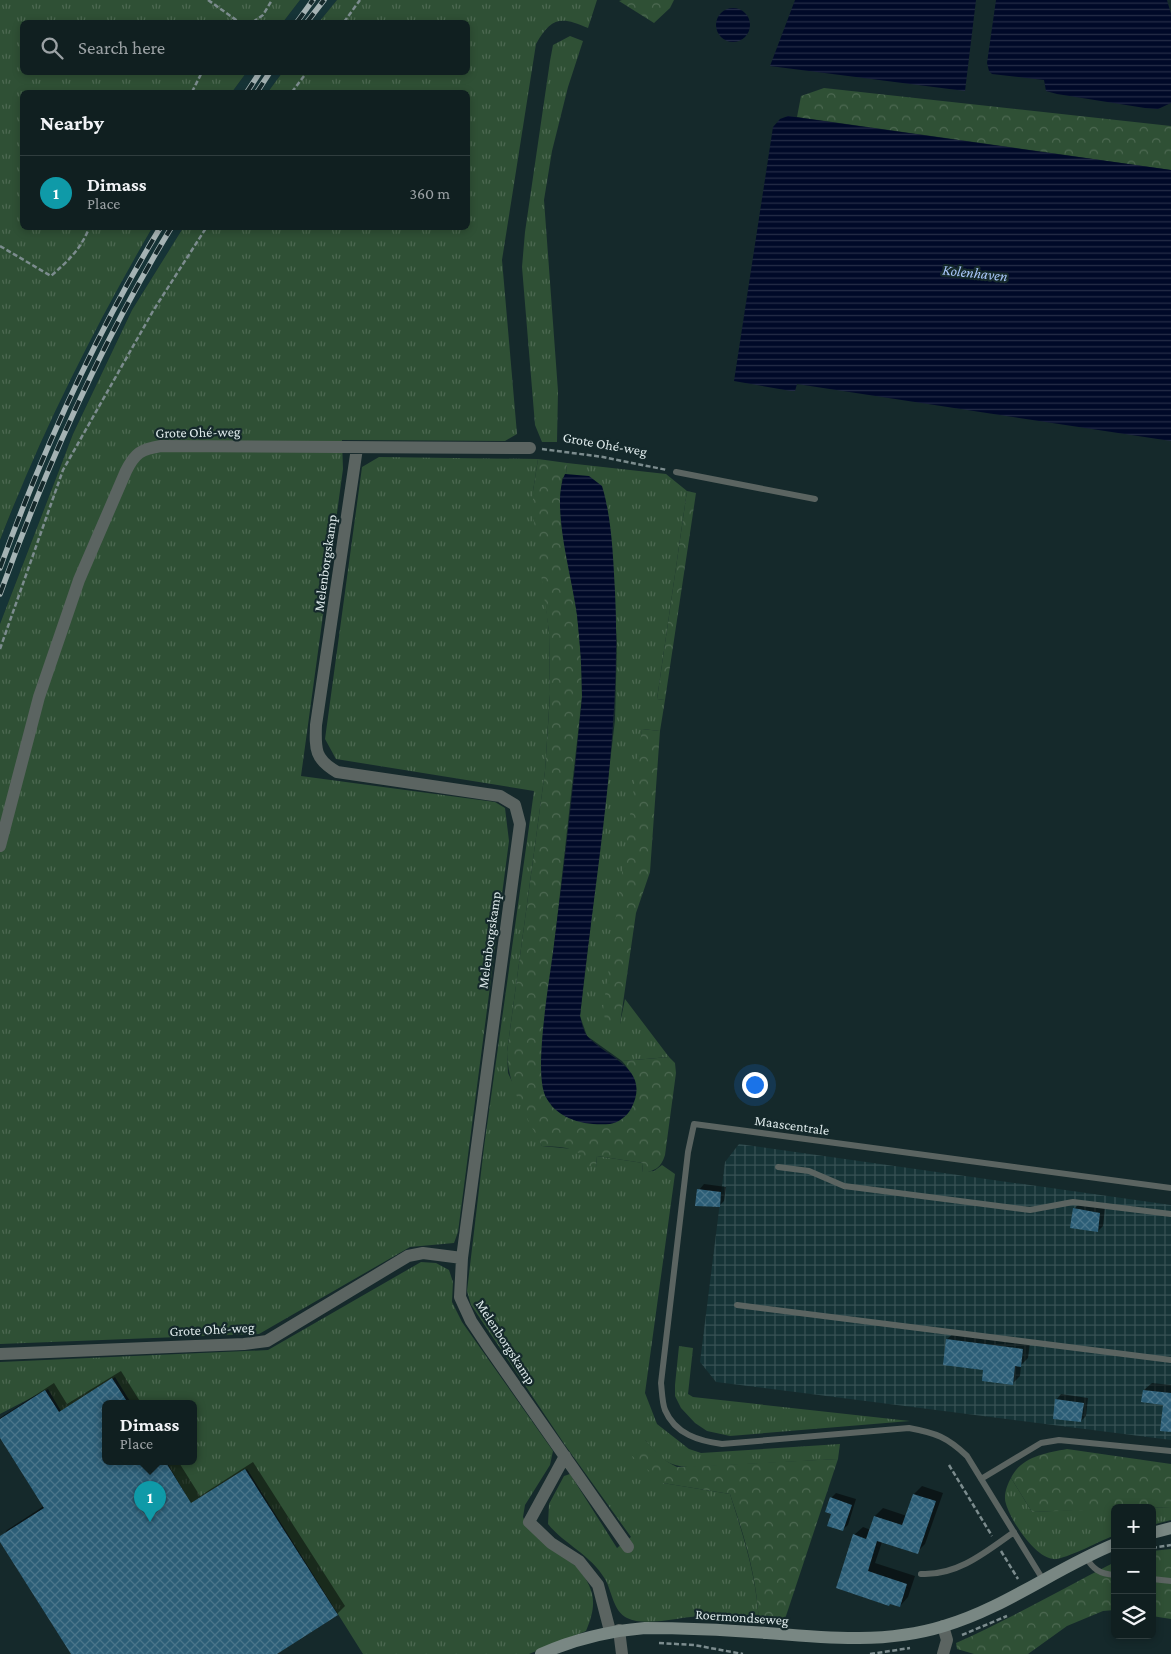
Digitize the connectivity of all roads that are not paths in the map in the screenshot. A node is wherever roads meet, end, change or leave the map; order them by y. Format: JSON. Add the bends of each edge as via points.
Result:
{"nodes":[{"id":1,"x":357,"y":448,"type":"junction"},
{"id":2,"x":530,"y":448,"type":"road end"},
{"id":3,"x":676,"y":472,"type":"road end"},
{"id":4,"x":815,"y":499,"type":"dead end"},
{"id":5,"x":0,"y":846,"type":"edge"},
{"id":6,"x":778,"y":1167,"type":"dead end"},
{"id":7,"x":1171,"y":1188,"type":"edge"},
{"id":8,"x":1171,"y":1214,"type":"edge"},
{"id":9,"x":462,"y":1258,"type":"junction"},
{"id":10,"x":737,"y":1305,"type":"dead end"},
{"id":11,"x":0,"y":1354,"type":"edge"},
{"id":12,"x":1171,"y":1360,"type":"edge"},
{"id":13,"x":1171,"y":1451,"type":"edge"},
{"id":14,"x":564,"y":1456,"type":"junction"},
{"id":15,"x":981,"y":1479,"type":"junction"},
{"id":16,"x":1171,"y":1528,"type":"edge"},
{"id":17,"x":1014,"y":1532,"type":"junction"},
{"id":18,"x":1156,"y":1532,"type":"edge"},
{"id":19,"x":1111,"y":1546,"type":"edge"},
{"id":20,"x":628,"y":1547,"type":"dead end"},
{"id":21,"x":1084,"y":1556,"type":"junction"},
{"id":22,"x":922,"y":1574,"type":"dead end"},
{"id":23,"x":1111,"y":1575,"type":"edge"},
{"id":24,"x":1042,"y":1578,"type":"junction"},
{"id":25,"x":1156,"y":1579,"type":"edge"},
{"id":26,"x":1171,"y":1581,"type":"edge"},
{"id":27,"x":943,"y":1626,"type":"junction"},
{"id":28,"x":614,"y":1631,"type":"junction"},
{"id":29,"x":541,"y":1654,"type":"edge"},
{"id":30,"x":622,"y":1654,"type":"edge"},
{"id":31,"x":943,"y":1654,"type":"edge"}],
"edges":[{"from":1,"to":2,"type":"street","name":"Grote Ohé-weg"},
{"from":1,"to":5,"type":"street","name":"Grote Ohé-weg","via":[[161,446],[144,449],[132,460],[79,580],[39,697]]},
{"from":1,"to":9,"type":"street","name":"Melenborgskamp","via":[[315,748],[323,764],[337,772],[500,796],[515,805],[520,824]]},
{"from":3,"to":4,"type":"lane"},
{"from":6,"to":8,"type":"lane","via":[[808,1171],[844,1186],[1030,1210],[1073,1202]]},
{"from":7,"to":15,"type":"lane","name":"Maascentrale","via":[[694,1124],[661,1383],[665,1410],[678,1429],[699,1440],[722,1444],[909,1428],[951,1440],[967,1456]]},
{"from":9,"to":11,"type":"street","name":"Grote Ohé-weg","via":[[424,1253],[408,1256],[267,1341]]},
{"from":9,"to":14,"type":"street","name":"Melenborgskamp","via":[[460,1296],[471,1321]]},
{"from":10,"to":12,"type":"lane"},
{"from":13,"to":15,"type":"lane","via":[[1059,1440],[1041,1443]]},
{"from":14,"to":20,"type":"street","name":"Melenborgskamp"},
{"from":14,"to":28,"type":"street","via":[[529,1522],[551,1544],[579,1561],[598,1585]]},
{"from":15,"to":17,"type":"lane"},
{"from":16,"to":18,"type":"main road"},
{"from":17,"to":22,"type":"lane","via":[[957,1569],[936,1575]]},
{"from":17,"to":24,"type":"lane"},
{"from":19,"to":21,"type":"main road","name":"Roermondseweg"},
{"from":21,"to":23,"type":"lane","via":[[1093,1568]]},
{"from":21,"to":24,"type":"main road","name":"Roermondseweg"},
{"from":24,"to":27,"type":"main road","name":"Roermondseweg","via":[[999,1604]]},
{"from":25,"to":26,"type":"lane"},
{"from":27,"to":28,"type":"main road","name":"Roermondseweg","via":[[864,1639],[678,1628]]},
{"from":27,"to":31,"type":"street","via":[[947,1640]]},
{"from":28,"to":29,"type":"main road","name":"Roermondseweg","via":[[570,1641]]},
{"from":28,"to":30,"type":"street"}]}
